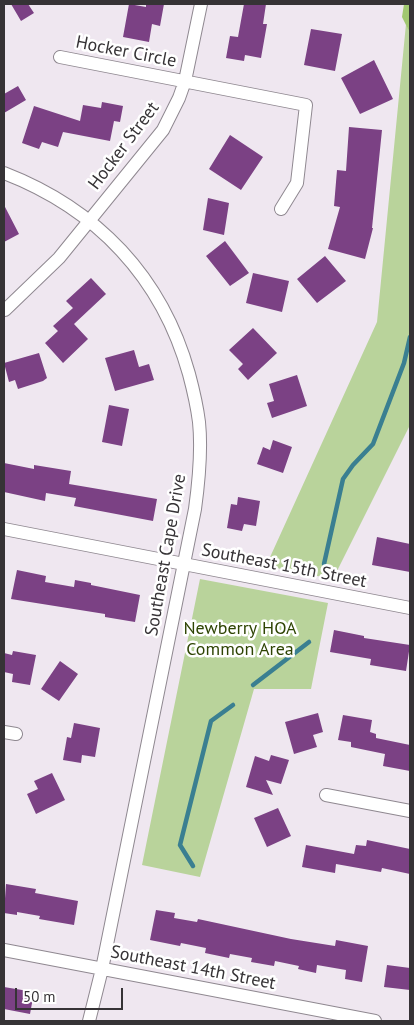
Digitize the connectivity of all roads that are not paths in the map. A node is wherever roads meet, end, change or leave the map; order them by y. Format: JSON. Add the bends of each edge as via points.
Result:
{"nodes":[{"id":1,"x":201,"y":4,"type":"edge"},
{"id":2,"x":60,"y":57,"type":"dead end"},
{"id":3,"x":185,"y":81,"type":"junction"},
{"id":4,"x":4,"y":173,"type":"edge"},
{"id":5,"x":281,"y":209,"type":"dead end"},
{"id":6,"x":89,"y":220,"type":"junction"},
{"id":7,"x":5,"y":310,"type":"edge"},
{"id":8,"x":4,"y":529,"type":"edge"},
{"id":9,"x":184,"y":564,"type":"junction"},
{"id":10,"x":410,"y":608,"type":"edge"},
{"id":11,"x":326,"y":795,"type":"dead end"},
{"id":12,"x":410,"y":811,"type":"edge"},
{"id":13,"x":4,"y":950,"type":"edge"},
{"id":14,"x":102,"y":969,"type":"junction"},
{"id":15,"x":89,"y":1021,"type":"edge"},
{"id":16,"x":375,"y":1021,"type":"edge"}],
"edges":[{"from":1,"to":3,"type":"street","name":"Hocker Street"},
{"from":2,"to":3,"type":"street","name":"Hocker Circle"},
{"from":3,"to":5,"type":"street","name":"Hocker Circle","via":[[306,105],[297,183]]},
{"from":3,"to":6,"type":"street","name":"Hocker Street","via":[[173,113],[162,130]]},
{"from":4,"to":6,"type":"street","name":"Southeast Cape Drive","via":[[55,196]]},
{"from":6,"to":7,"type":"street","name":"Hocker Street","via":[[59,258]]},
{"from":6,"to":9,"type":"street","name":"Southeast Cape Drive","via":[[117,244],[139,270],[171,324],[185,361],[199,421],[200,452],[199,482]]},
{"from":8,"to":9,"type":"street","name":"Southeast 15th Street"},
{"from":9,"to":10,"type":"street","name":"Southeast 15th Street"},
{"from":9,"to":14,"type":"street","name":"Southeast Cape Drive"},
{"from":11,"to":12,"type":"street"},
{"from":13,"to":14,"type":"street","name":"Southeast 14th Street"},
{"from":14,"to":15,"type":"street","name":"Southeast Cape Drive"},
{"from":14,"to":16,"type":"street","name":"Southeast 14th Street"}]}
